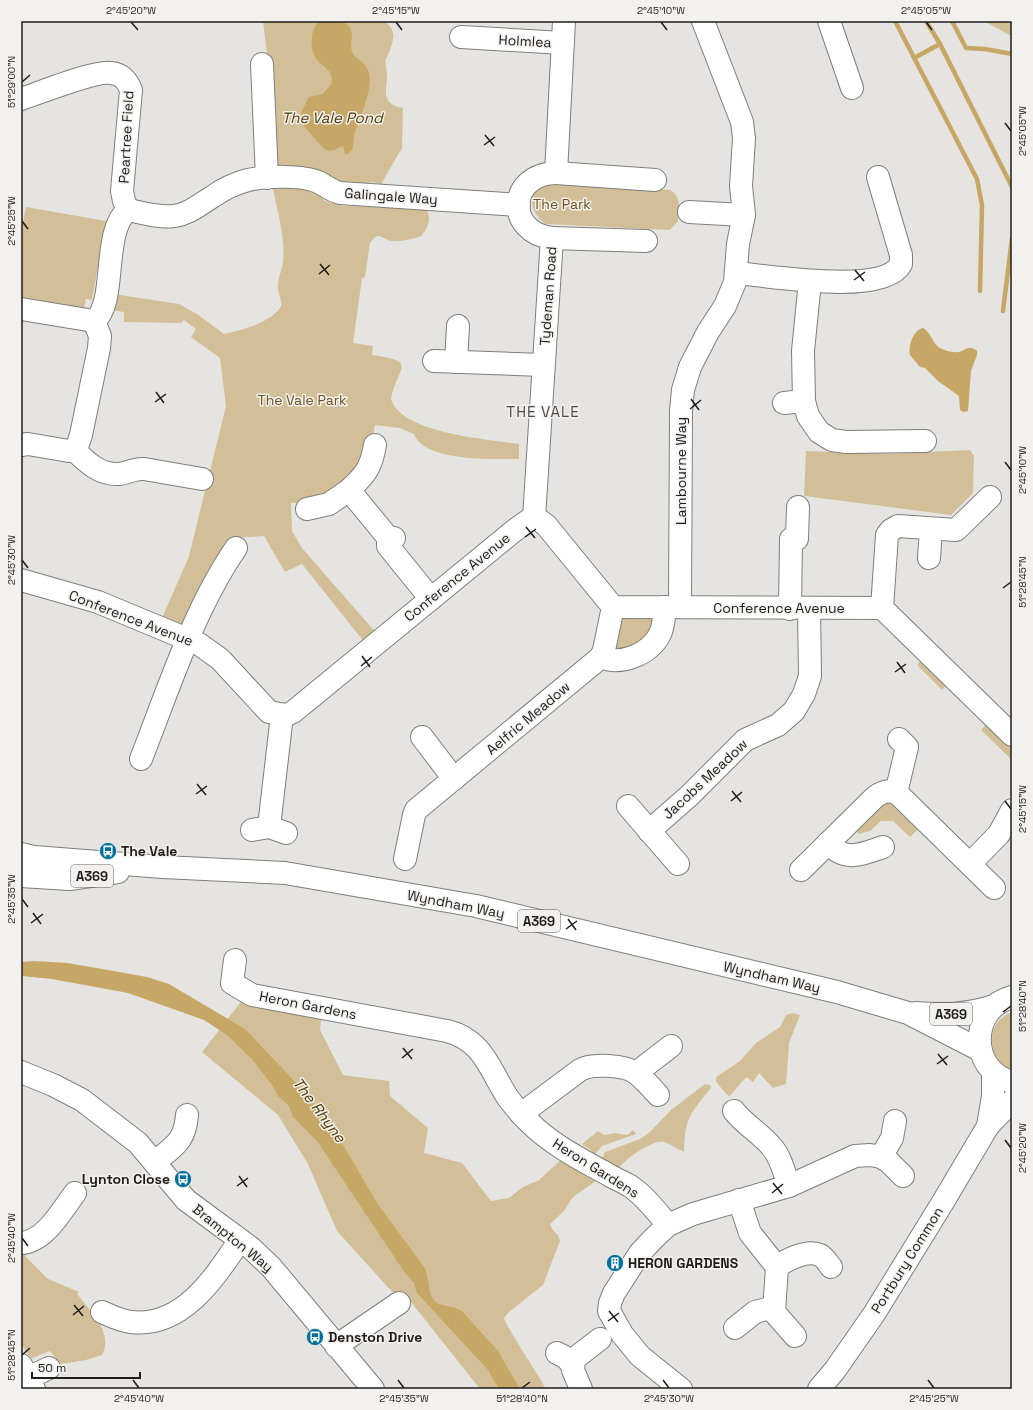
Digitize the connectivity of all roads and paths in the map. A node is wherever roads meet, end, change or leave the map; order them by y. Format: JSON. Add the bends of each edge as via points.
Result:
{"nodes":[{"id":1,"x":564,"y":21,"type":"edge"},
{"id":2,"x":703,"y":21,"type":"edge"},
{"id":3,"x":829,"y":21,"type":"edge"},
{"id":4,"x":461,"y":37,"type":"dead end"},
{"id":5,"x":563,"y":43,"type":"junction"},
{"id":6,"x":262,"y":64,"type":"dead end"},
{"id":7,"x":852,"y":88,"type":"dead end"},
{"id":8,"x":21,"y":99,"type":"edge"},
{"id":9,"x":556,"y":173,"type":"junction"},
{"id":10,"x":879,"y":177,"type":"dead end"},
{"id":11,"x":268,"y":178,"type":"junction"},
{"id":12,"x":655,"y":180,"type":"dead end"},
{"id":13,"x":519,"y":205,"type":"junction"},
{"id":14,"x":128,"y":210,"type":"junction"},
{"id":15,"x":689,"y":212,"type":"dead end"},
{"id":16,"x":744,"y":215,"type":"junction"},
{"id":17,"x":552,"y":238,"type":"junction"},
{"id":18,"x":646,"y":241,"type":"dead end"},
{"id":19,"x":737,"y":273,"type":"junction"},
{"id":20,"x":810,"y":281,"type":"junction"},
{"id":21,"x":21,"y":309,"type":"edge"},
{"id":22,"x":94,"y":322,"type":"junction"},
{"id":23,"x":457,"y":326,"type":"dead end"},
{"id":24,"x":434,"y":361,"type":"dead end"},
{"id":25,"x":456,"y":362,"type":"junction"},
{"id":26,"x":543,"y":365,"type":"junction"},
{"id":27,"x":925,"y":441,"type":"dead end"},
{"id":28,"x":21,"y":445,"type":"edge"},
{"id":29,"x":74,"y":450,"type":"junction"},
{"id":30,"x":376,"y":461,"type":"dead end"},
{"id":31,"x":202,"y":479,"type":"dead end"},
{"id":32,"x":349,"y":490,"type":"junction"},
{"id":33,"x":990,"y":497,"type":"dead end"},
{"id":34,"x":798,"y":507,"type":"dead end"},
{"id":35,"x":307,"y":509,"type":"dead end"},
{"id":36,"x":534,"y":518,"type":"junction"},
{"id":37,"x":931,"y":529,"type":"junction"},
{"id":38,"x":236,"y":548,"type":"dead end"},
{"id":39,"x":929,"y":558,"type":"dead end"},
{"id":40,"x":21,"y":580,"type":"edge"},
{"id":41,"x":430,"y":599,"type":"junction"},
{"id":42,"x":613,"y":607,"type":"junction"},
{"id":43,"x":673,"y":607,"type":"junction"},
{"id":44,"x":882,"y":608,"type":"junction"},
{"id":45,"x":800,"y":609,"type":"junction"},
{"id":46,"x":188,"y":640,"type":"junction"},
{"id":47,"x":601,"y":657,"type":"junction"},
{"id":48,"x":282,"y":715,"type":"junction"},
{"id":49,"x":1009,"y":726,"type":"edge"},
{"id":50,"x":422,"y":737,"type":"dead end"},
{"id":51,"x":899,"y":739,"type":"dead end"},
{"id":52,"x":141,"y":759,"type":"dead end"},
{"id":53,"x":454,"y":779,"type":"junction"},
{"id":54,"x":896,"y":793,"type":"junction"},
{"id":55,"x":628,"y":806,"type":"dead end"},
{"id":56,"x":1012,"y":810,"type":"edge"},
{"id":57,"x":269,"y":830,"type":"dead end"},
{"id":58,"x":649,"y":831,"type":"junction"},
{"id":59,"x":828,"y":844,"type":"junction"},
{"id":60,"x":883,"y":847,"type":"dead end"},
{"id":61,"x":21,"y":854,"type":"edge"},
{"id":62,"x":404,"y":859,"type":"dead end"},
{"id":63,"x":678,"y":864,"type":"dead end"},
{"id":64,"x":970,"y":864,"type":"junction"},
{"id":65,"x":163,"y":867,"type":"junction"},
{"id":66,"x":801,"y":870,"type":"dead end"},
{"id":67,"x":21,"y":876,"type":"edge"},
{"id":68,"x":994,"y":888,"type":"dead end"},
{"id":69,"x":235,"y":960,"type":"dead end"},
{"id":70,"x":1003,"y":1002,"type":"edge"},
{"id":71,"x":908,"y":1013,"type":"junction"},
{"id":72,"x":670,"y":1046,"type":"dead end"},
{"id":73,"x":980,"y":1050,"type":"junction"},
{"id":74,"x":21,"y":1072,"type":"edge"},
{"id":75,"x":636,"y":1073,"type":"junction"},
{"id":76,"x":1003,"y":1077,"type":"edge"},
{"id":77,"x":658,"y":1095,"type":"dead end"},
{"id":78,"x":1012,"y":1101,"type":"edge"},
{"id":79,"x":734,"y":1111,"type":"dead end"},
{"id":80,"x":521,"y":1114,"type":"junction"},
{"id":81,"x":895,"y":1121,"type":"dead end"},
{"id":82,"x":190,"y":1126,"type":"dead end"},
{"id":83,"x":988,"y":1126,"type":"junction"},
{"id":84,"x":881,"y":1157,"type":"junction"},
{"id":85,"x":155,"y":1162,"type":"junction"},
{"id":86,"x":903,"y":1176,"type":"dead end"},
{"id":87,"x":789,"y":1186,"type":"junction"},
{"id":88,"x":76,"y":1194,"type":"dead end"},
{"id":89,"x":739,"y":1200,"type":"junction"},
{"id":90,"x":668,"y":1226,"type":"junction"},
{"id":91,"x":240,"y":1240,"type":"junction"},
{"id":92,"x":21,"y":1243,"type":"edge"},
{"id":93,"x":777,"y":1267,"type":"junction"},
{"id":94,"x":831,"y":1267,"type":"dead end"},
{"id":95,"x":399,"y":1302,"type":"dead end"},
{"id":96,"x":774,"y":1307,"type":"junction"},
{"id":97,"x":102,"y":1312,"type":"dead end"},
{"id":98,"x":735,"y":1328,"type":"dead end"},
{"id":99,"x":795,"y":1336,"type":"dead end"},
{"id":100,"x":600,"y":1339,"type":"dead end"},
{"id":101,"x":336,"y":1346,"type":"junction"},
{"id":102,"x":49,"y":1368,"type":"dead end"},
{"id":103,"x":28,"y":1377,"type":"edge"},
{"id":104,"x":363,"y":1386,"type":"edge"},
{"id":105,"x":678,"y":1388,"type":"edge"},
{"id":106,"x":581,"y":1389,"type":"edge"},
{"id":107,"x":819,"y":1389,"type":"edge"}],
"edges":[{"from":1,"to":5,"type":"street"},
{"from":2,"to":16,"type":"street","name":"Lambourne Way","via":[[742,117]]},
{"from":3,"to":7,"type":"street"},
{"from":4,"to":5,"type":"street","name":"Holmlea","via":[[487,48]]},
{"from":5,"to":9,"type":"street"},
{"from":6,"to":11,"type":"street"},
{"from":8,"to":14,"type":"street","name":"Peartree Field","via":[[100,73],[111,72],[125,79],[131,90],[122,191]]},
{"from":9,"to":12,"type":"street"},
{"from":9,"to":13,"type":"street","via":[[539,175],[528,182],[520,194]]},
{"from":10,"to":20,"type":"street","via":[[902,255],[899,268],[891,274],[868,280]]},
{"from":11,"to":13,"type":"street","name":"Galingale Way","via":[[310,180],[319,182],[328,190],[340,193]]},
{"from":11,"to":14,"type":"street","name":"Galingale Way","via":[[250,180],[230,187],[196,209],[180,215],[164,216]]},
{"from":13,"to":17,"type":"street","name":"Tydeman Road","via":[[524,225],[540,236]]},
{"from":14,"to":22,"type":"street","via":[[115,232],[105,303]]},
{"from":15,"to":16,"type":"street"},
{"from":16,"to":19,"type":"street","name":"Lambourne Way","via":[[738,244]]},
{"from":17,"to":18,"type":"street"},
{"from":17,"to":26,"type":"street","name":"Tydeman Road"},
{"from":19,"to":20,"type":"street"},
{"from":19,"to":43,"type":"street","name":"Lambourne Way","via":[[728,300],[692,360],[683,390]]},
{"from":20,"to":27,"type":"street","via":[[803,350],[794,402],[819,432],[832,440]]},
{"from":21,"to":22,"type":"street"},
{"from":22,"to":29,"type":"street","via":[[100,333],[100,348],[81,435]]},
{"from":23,"to":25,"type":"street"},
{"from":24,"to":25,"type":"street"},
{"from":25,"to":26,"type":"street"},
{"from":26,"to":36,"type":"street","name":"Tydeman Road"},
{"from":28,"to":29,"type":"street"},
{"from":29,"to":31,"type":"street","via":[[92,466],[105,472],[119,474],[144,468]]},
{"from":30,"to":32,"type":"street"},
{"from":32,"to":35,"type":"street","via":[[324,506]]},
{"from":32,"to":41,"type":"street","via":[[392,539],[388,546]]},
{"from":33,"to":37,"type":"street","via":[[958,529]]},
{"from":34,"to":45,"type":"street","name":"Jacobs Meadow","via":[[798,539],[791,539]]},
{"from":36,"to":41,"type":"street","name":"Conference Avenue","via":[[515,530]]},
{"from":36,"to":42,"type":"street","via":[[546,525]]},
{"from":37,"to":39,"type":"street"},
{"from":37,"to":44,"type":"street","via":[[898,526],[888,532]]},
{"from":38,"to":46,"type":"street","via":[[220,572]]},
{"from":40,"to":46,"type":"street","name":"Conference Avenue","via":[[98,602]]},
{"from":41,"to":48,"type":"street","name":"Conference Avenue","via":[[291,713]]},
{"from":42,"to":43,"type":"street","name":"Conference Avenue"},
{"from":42,"to":47,"type":"street"},
{"from":43,"to":45,"type":"street","name":"Conference Avenue"},
{"from":43,"to":47,"type":"street","via":[[660,633],[640,654],[613,660]]},
{"from":44,"to":45,"type":"street","name":"Conference Avenue"},
{"from":44,"to":49,"type":"street"},
{"from":45,"to":58,"type":"street","name":"Jacobs Meadow","via":[[810,676],[804,694],[794,711],[778,725],[745,740],[689,796]]},
{"from":46,"to":48,"type":"street","name":"Conference Avenue","via":[[203,646],[220,659],[269,712]]},
{"from":46,"to":52,"type":"street"},
{"from":47,"to":53,"type":"street","name":"Aelfric Meadow"},
{"from":48,"to":57,"type":"street"},
{"from":50,"to":53,"type":"street"},
{"from":51,"to":54,"type":"street","via":[[907,747]]},
{"from":53,"to":62,"type":"street","name":"Aelfric Meadow","via":[[415,812]]},
{"from":54,"to":59,"type":"street","via":[[878,795]]},
{"from":54,"to":64,"type":"street"},
{"from":55,"to":58,"type":"street"},
{"from":56,"to":64,"type":"street","via":[[999,834]]},
{"from":58,"to":63,"type":"street"},
{"from":59,"to":60,"type":"street","via":[[838,853],[847,856]]},
{"from":59,"to":66,"type":"street"},
{"from":61,"to":65,"type":"street","name":"Wyndham Way","number":"A369"},
{"from":64,"to":68,"type":"street"},
{"from":65,"to":67,"type":"street","name":"Wyndham Way","number":"A369","via":[[69,879]]},
{"from":65,"to":71,"type":"street","name":"Wyndham Way","number":"A369","via":[[285,873],[476,906],[837,992]]},
{"from":69,"to":80,"type":"street","name":"Heron Gardens","via":[[232,983],[252,995],[386,1011],[464,1037],[491,1066],[508,1097]]},
{"from":70,"to":71,"type":"street","name":"Wyndham Way","number":"A369","via":[[974,1013]]},
{"from":70,"to":73,"type":"street","via":[[982,1022],[979,1033]]},
{"from":71,"to":73,"type":"street","name":"Wyndham Way","number":"A369"},
{"from":72,"to":75,"type":"street"},
{"from":73,"to":76,"type":"street","via":[[986,1064]]},
{"from":74,"to":85,"type":"street","name":"Brampton Way","via":[[69,1093],[93,1108],[138,1143]]},
{"from":75,"to":77,"type":"street"},
{"from":75,"to":80,"type":"street","via":[[617,1067],[586,1067]]},
{"from":76,"to":83,"type":"street","name":"Portbury Common","via":[[993,1096]]},
{"from":78,"to":83,"type":"street","name":"Portbury Common"},
{"from":79,"to":87,"type":"street","via":[[775,1151]]},
{"from":80,"to":90,"type":"street","name":"Heron Gardens","via":[[552,1142],[632,1187]]},
{"from":81,"to":84,"type":"street","via":[[892,1138]]},
{"from":82,"to":85,"type":"street","via":[[179,1141]]},
{"from":83,"to":107,"type":"street","name":"Portbury Common","via":[[874,1314]]},
{"from":84,"to":86,"type":"street"},
{"from":84,"to":87,"type":"street","via":[[855,1156]]},
{"from":85,"to":91,"type":"street","name":"Brampton Way","via":[[186,1200]]},
{"from":87,"to":89,"type":"street"},
{"from":88,"to":92,"type":"street","via":[[42,1234],[31,1241]]},
{"from":89,"to":90,"type":"street","via":[[693,1214]]},
{"from":89,"to":93,"type":"street","via":[[750,1233]]},
{"from":90,"to":105,"type":"street","via":[[654,1238],[631,1266],[612,1296],[609,1309],[619,1330],[640,1356]]},
{"from":91,"to":97,"type":"street","via":[[201,1293],[185,1306],[166,1316],[130,1322]]},
{"from":91,"to":101,"type":"street","name":"Brampton Way","via":[[271,1267]]},
{"from":93,"to":94,"type":"street","via":[[791,1259],[816,1254]]},
{"from":93,"to":96,"type":"street"},
{"from":95,"to":101,"type":"street"},
{"from":96,"to":98,"type":"street","via":[[755,1312]]},
{"from":96,"to":99,"type":"street","via":[[774,1313]]},
{"from":100,"to":106,"type":"street","via":[[575,1358],[565,1359]]},
{"from":101,"to":104,"type":"street","name":"Brampton Way"},
{"from":102,"to":103,"type":"street"}]}
